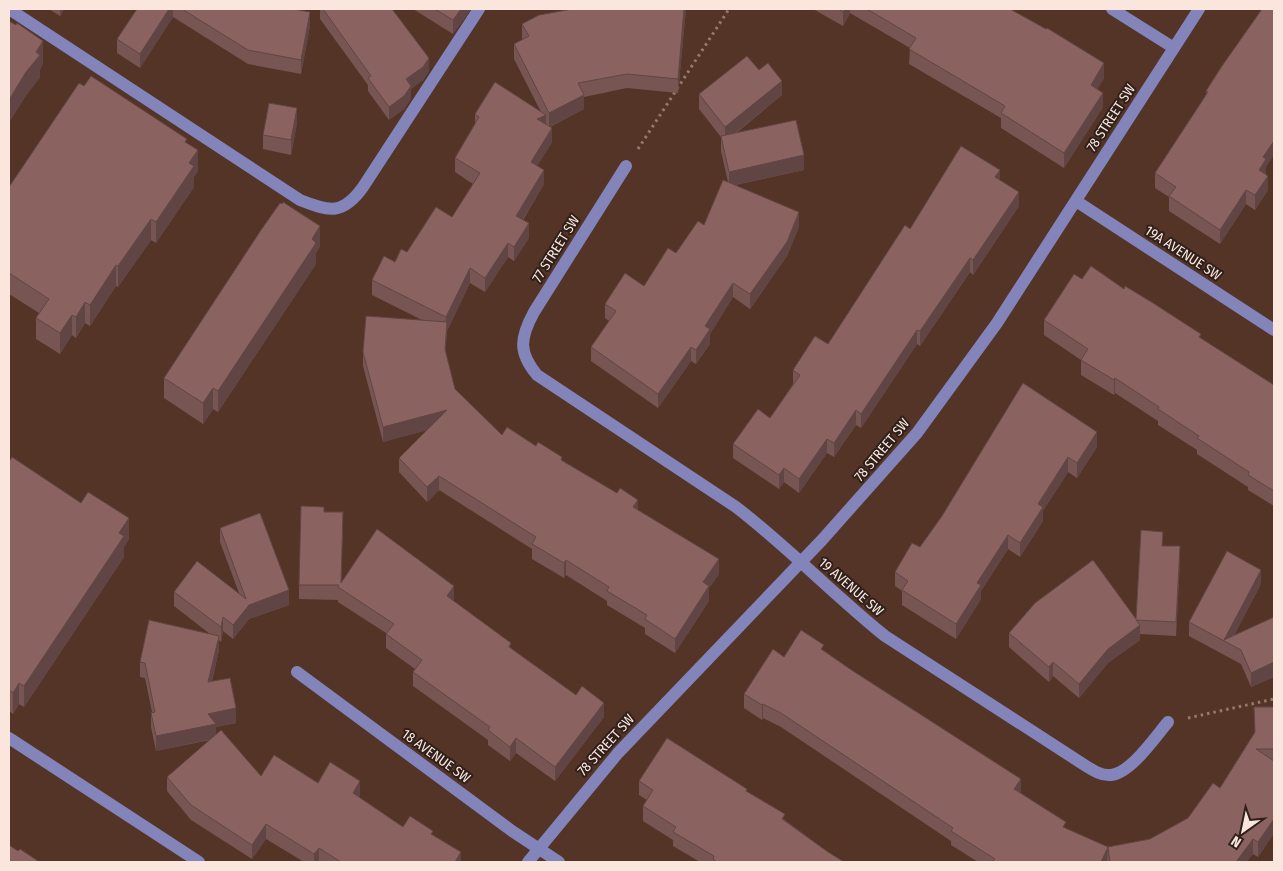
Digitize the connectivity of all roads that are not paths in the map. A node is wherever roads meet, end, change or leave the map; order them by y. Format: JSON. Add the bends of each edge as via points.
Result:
{"nodes":[{"id":1,"x":9,"y":9,"type":"edge"},
{"id":2,"x":479,"y":9,"type":"edge"},
{"id":3,"x":1112,"y":9,"type":"edge"},
{"id":4,"x":1199,"y":9,"type":"edge"},
{"id":5,"x":1174,"y":48,"type":"junction"},
{"id":6,"x":626,"y":166,"type":"road end"},
{"id":7,"x":1076,"y":201,"type":"junction"},
{"id":8,"x":1274,"y":330,"type":"edge"},
{"id":9,"x":524,"y":353,"type":"joint"},
{"id":10,"x":801,"y":563,"type":"junction"},
{"id":11,"x":297,"y":672,"type":"dead end"},
{"id":12,"x":1168,"y":722,"type":"road end"},
{"id":13,"x":9,"y":738,"type":"edge"},
{"id":14,"x":538,"y":849,"type":"junction"},
{"id":15,"x":199,"y":862,"type":"edge"},
{"id":16,"x":528,"y":862,"type":"edge"},
{"id":17,"x":559,"y":862,"type":"edge"}],
"edges":[{"from":1,"to":2,"type":"street","via":[[300,200],[320,208],[338,209],[352,203],[364,187]]},
{"from":3,"to":5,"type":"street"},
{"from":4,"to":5,"type":"street","name":"78 STREET SW"},
{"from":5,"to":7,"type":"street","name":"78 STREET SW"},
{"from":6,"to":9,"type":"street","name":"77 STREET SW","via":[[534,312],[524,333]]},
{"from":7,"to":8,"type":"street","name":"19A AVENUE SW"},
{"from":7,"to":10,"type":"street","name":"78 STREET SW","via":[[992,331],[945,396],[879,478]]},
{"from":9,"to":10,"type":"street","name":"19 AVENUE SW","via":[[529,365],[544,380],[716,492],[762,527]]},
{"from":10,"to":12,"type":"street","name":"19 AVENUE SW","via":[[885,636],[1099,774],[1118,774],[1130,766]]},
{"from":10,"to":14,"type":"street","name":"78 STREET SW","via":[[618,753]]},
{"from":11,"to":14,"type":"street","name":"18 AVENUE SW"},
{"from":13,"to":15,"type":"street"},
{"from":14,"to":16,"type":"street","name":"78 STREET SW"},
{"from":14,"to":17,"type":"street","name":"18 AVENUE SW"}]}
